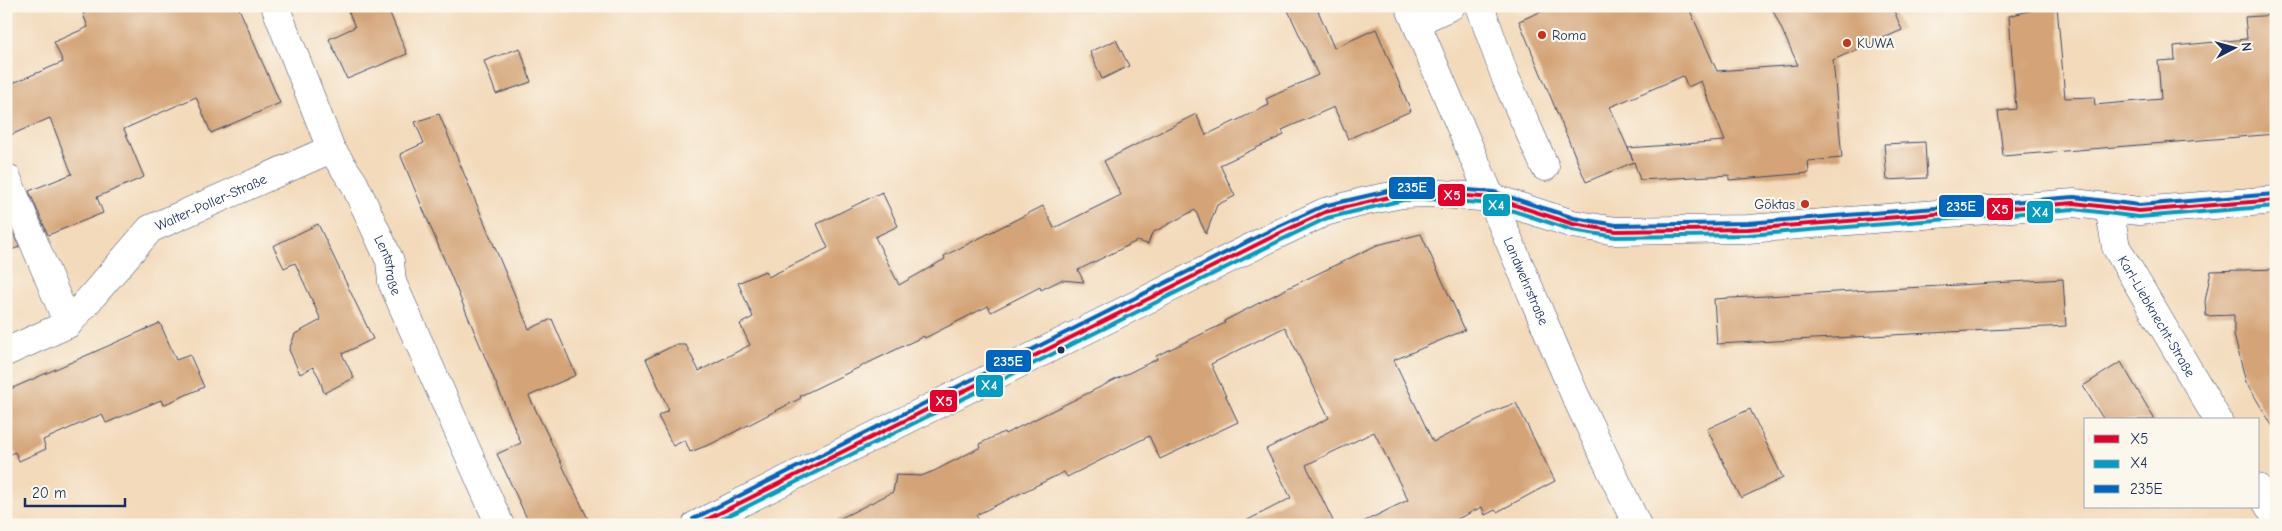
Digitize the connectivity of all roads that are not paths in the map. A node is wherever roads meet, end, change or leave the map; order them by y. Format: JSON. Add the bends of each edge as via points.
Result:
{"nodes":[{"id":1,"x":275,"y":6,"type":"edge"},
{"id":2,"x":1451,"y":6,"type":"edge"},
{"id":3,"x":1480,"y":6,"type":"edge"},
{"id":4,"x":1413,"y":14,"type":"edge"},
{"id":5,"x":331,"y":149,"type":"junction"},
{"id":6,"x":1545,"y":167,"type":"dead end"},
{"id":7,"x":7,"y":178,"type":"edge"},
{"id":8,"x":1493,"y":198,"type":"junction"},
{"id":9,"x":2276,"y":200,"type":"edge"},
{"id":10,"x":2110,"y":208,"type":"junction"},
{"id":11,"x":68,"y":324,"type":"junction"},
{"id":12,"x":6,"y":352,"type":"edge"},
{"id":13,"x":2217,"y":418,"type":"edge"},
{"id":14,"x":2260,"y":491,"type":"edge"},
{"id":15,"x":2276,"y":518,"type":"edge"},
{"id":16,"x":500,"y":525,"type":"edge"},
{"id":17,"x":696,"y":525,"type":"edge"},
{"id":18,"x":1636,"y":525,"type":"edge"}],
"edges":[{"from":1,"to":5,"type":"street","name":"Lentstraße"},
{"from":2,"to":4,"type":"street"},
{"from":3,"to":6,"type":"street","via":[[1506,79]]},
{"from":4,"to":8,"type":"street","name":"Landwehrstraße"},
{"from":5,"to":11,"type":"street","name":"Walter-Poller-Straße","via":[[150,229]]},
{"from":5,"to":16,"type":"street","name":"Lentstraße","via":[[354,183],[390,261],[392,282]]},
{"from":7,"to":11,"type":"street"},
{"from":8,"to":10,"type":"street","via":[[1573,224],[1616,231],[1748,229],[2074,203]]},
{"from":8,"to":17,"type":"street","via":[[1402,194],[1325,212]]},
{"from":8,"to":18,"type":"street","name":"Landwehrstraße","via":[[1574,393]]},
{"from":9,"to":10,"type":"street","via":[[2139,211]]},
{"from":10,"to":13,"type":"street","name":"Karl-Liebknecht-Straße","via":[[2116,247]]},
{"from":11,"to":12,"type":"street","name":"Walter-Poller-Straße"},
{"from":14,"to":15,"type":"street"}]}
